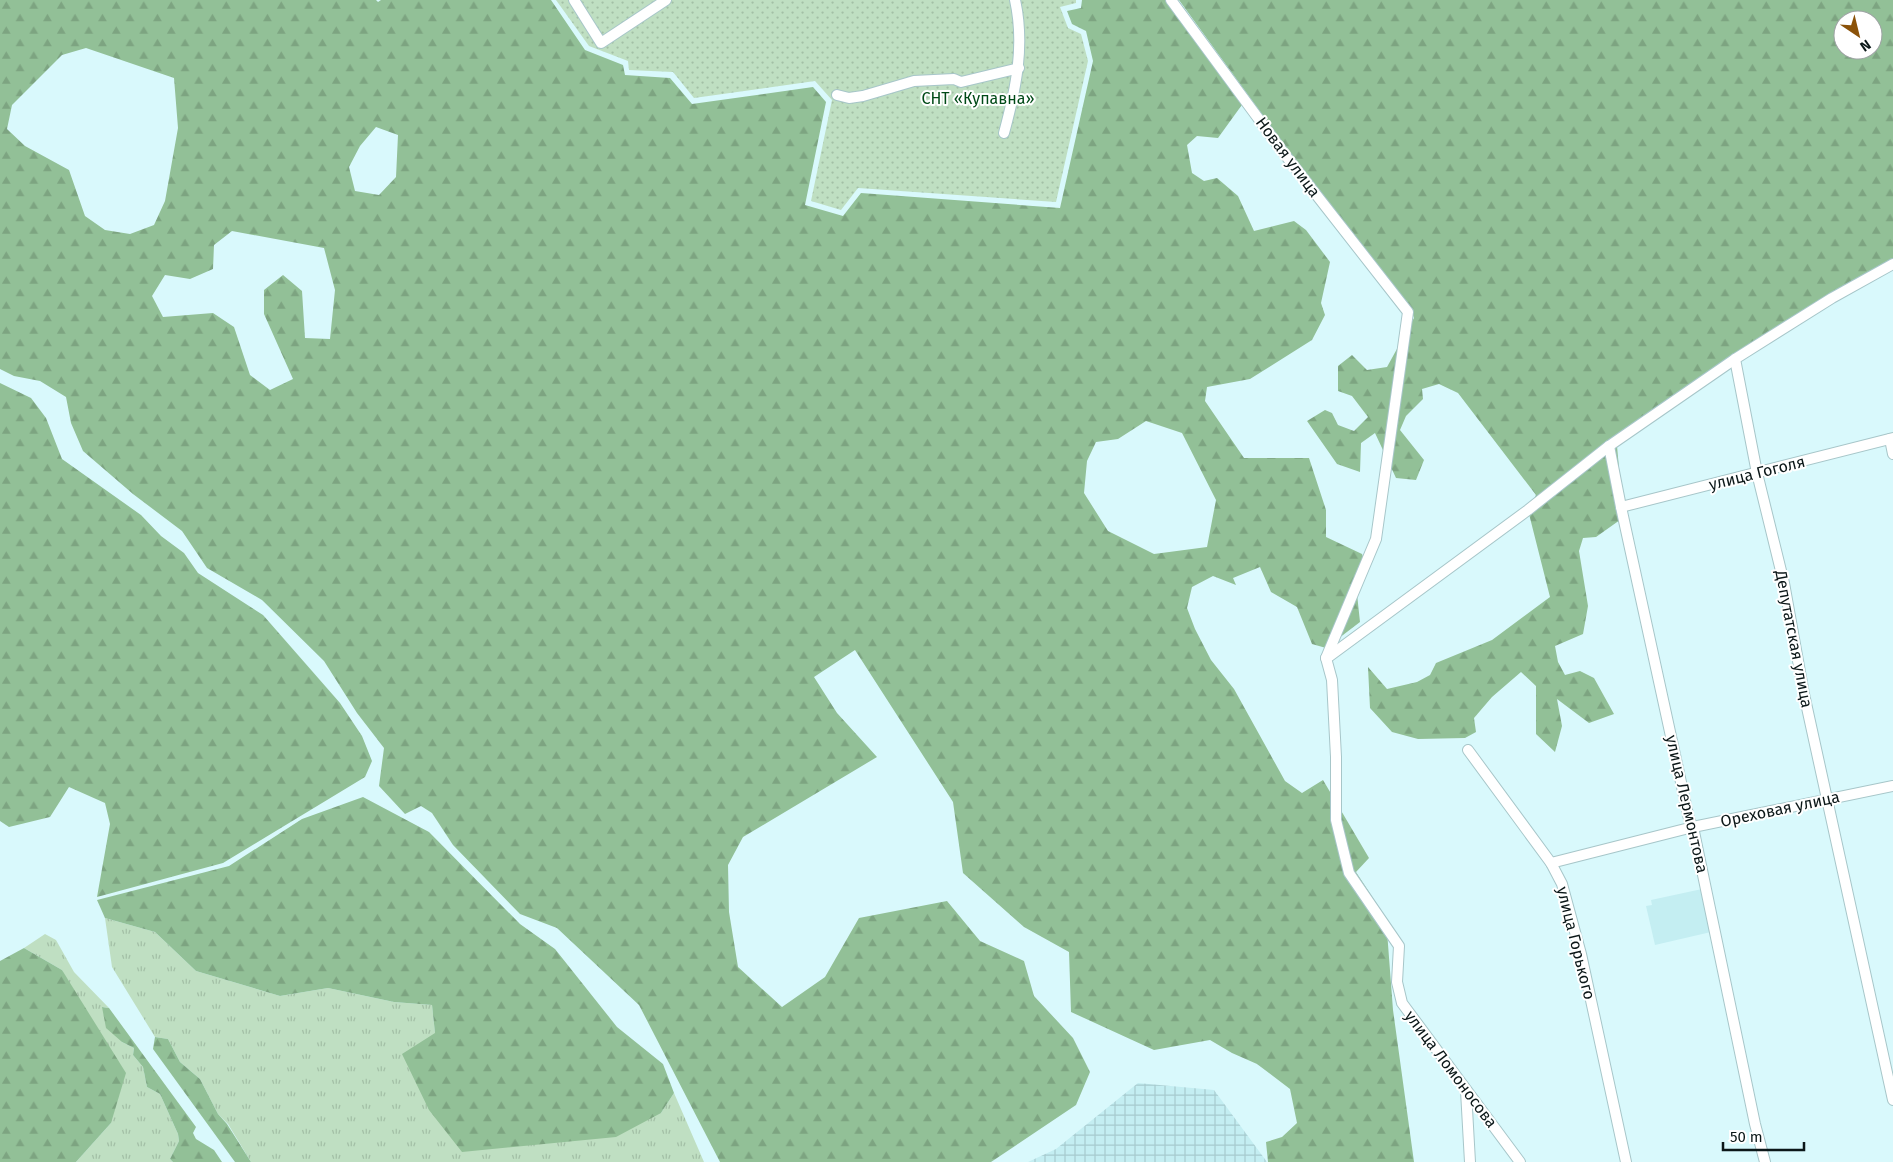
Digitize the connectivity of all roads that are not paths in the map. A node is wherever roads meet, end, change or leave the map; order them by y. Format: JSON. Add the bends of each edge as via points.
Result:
{"nodes":[{"id":1,"x":574,"y":0,"type":"edge"},
{"id":2,"x":666,"y":0,"type":"edge"},
{"id":3,"x":1015,"y":0,"type":"edge"},
{"id":4,"x":1171,"y":0,"type":"edge"},
{"id":5,"x":1019,"y":68,"type":"junction"},
{"id":6,"x":837,"y":95,"type":"dead end"},
{"id":7,"x":1004,"y":134,"type":"dead end"},
{"id":8,"x":1893,"y":264,"type":"edge"},
{"id":9,"x":1735,"y":359,"type":"junction"},
{"id":10,"x":1891,"y":438,"type":"edge"},
{"id":11,"x":1609,"y":446,"type":"junction"},
{"id":12,"x":1893,"y":454,"type":"edge"},
{"id":13,"x":1757,"y":473,"type":"junction"},
{"id":14,"x":1620,"y":508,"type":"junction"},
{"id":15,"x":1326,"y":658,"type":"junction"},
{"id":16,"x":1468,"y":750,"type":"dead end"},
{"id":17,"x":1893,"y":786,"type":"edge"},
{"id":18,"x":1828,"y":799,"type":"junction"},
{"id":19,"x":1693,"y":827,"type":"junction"},
{"id":20,"x":1551,"y":863,"type":"junction"},
{"id":21,"x":1466,"y":1090,"type":"junction"},
{"id":22,"x":1893,"y":1100,"type":"edge"},
{"id":23,"x":1470,"y":1162,"type":"edge"},
{"id":24,"x":1520,"y":1162,"type":"edge"},
{"id":25,"x":1626,"y":1162,"type":"edge"},
{"id":26,"x":1765,"y":1162,"type":"edge"}],
"edges":[{"from":1,"to":2,"type":"street","via":[[601,43]]},
{"from":3,"to":5,"type":"street","via":[[1019,19]]},
{"from":4,"to":15,"type":"street","name":"Новая улица","via":[[1286,156],[1408,312],[1376,539]]},
{"from":5,"to":6,"type":"street","via":[[961,82],[954,79],[914,81],[863,96]]},
{"from":5,"to":7,"type":"street"},
{"from":8,"to":9,"type":"street"},
{"from":9,"to":11,"type":"street"},
{"from":9,"to":13,"type":"street","name":"Депутатская улица"},
{"from":10,"to":12,"type":"street"},
{"from":10,"to":13,"type":"street","name":"улица Гоголя"},
{"from":11,"to":14,"type":"street","name":"улица Лермонтова"},
{"from":11,"to":15,"type":"street","via":[[1528,510]]},
{"from":13,"to":14,"type":"street","name":"улица Гоголя"},
{"from":13,"to":18,"type":"street","name":"Депутатская улица","via":[[1784,583],[1804,694]]},
{"from":14,"to":19,"type":"street","name":"улица Лермонтова"},
{"from":15,"to":21,"type":"street","name":"улица Ломоносова","via":[[1333,690],[1336,820],[1349,873],[1399,946],[1397,982],[1402,1003]]},
{"from":16,"to":20,"type":"street","name":"улица Горького"},
{"from":17,"to":18,"type":"street","name":"Ореховая улица"},
{"from":18,"to":19,"type":"street","name":"Ореховая улица"},
{"from":18,"to":22,"type":"street","name":"Депутатская улица"},
{"from":19,"to":20,"type":"street","name":"Ореховая улица"},
{"from":19,"to":26,"type":"street","name":"улица Лермонтова"},
{"from":20,"to":25,"type":"street","name":"улица Горького","via":[[1569,906]]},
{"from":21,"to":23,"type":"street"},
{"from":21,"to":24,"type":"street","name":"улица Ломоносова"}]}
